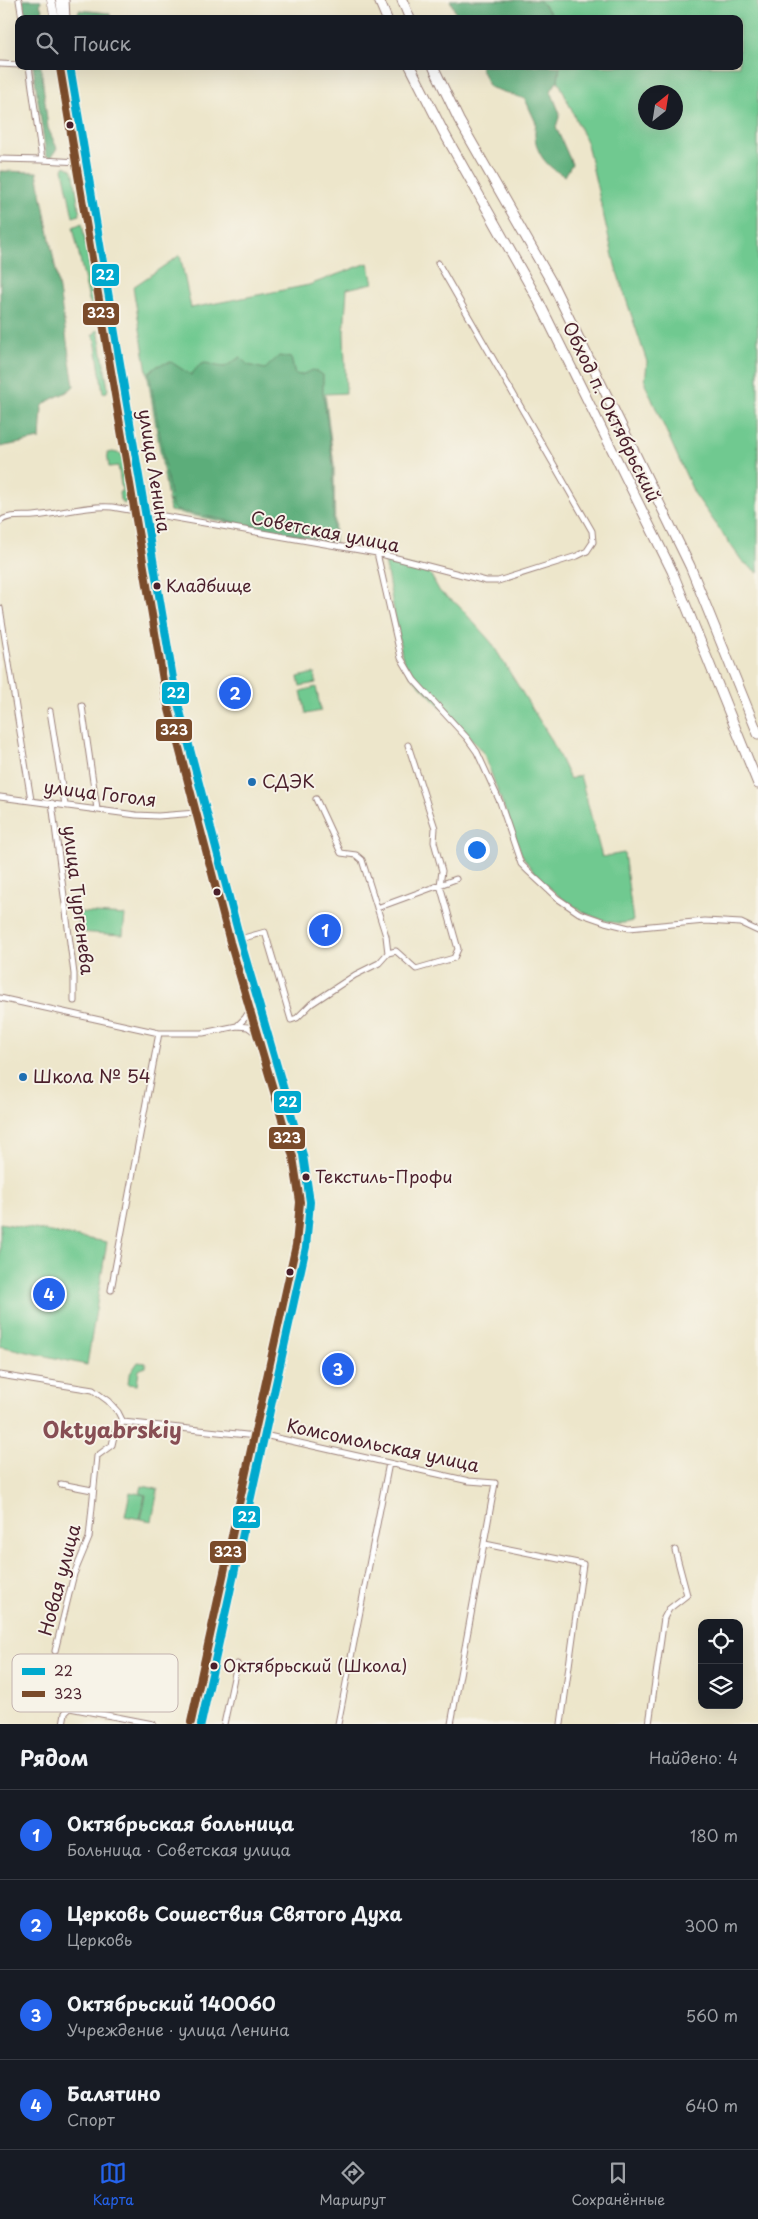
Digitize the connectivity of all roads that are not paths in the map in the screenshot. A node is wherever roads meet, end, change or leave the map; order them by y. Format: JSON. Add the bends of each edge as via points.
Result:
{"nodes":[{"id":1,"x":19,"y":0,"type":"edge"},
{"id":2,"x":52,"y":0,"type":"edge"},
{"id":3,"x":60,"y":0,"type":"edge"},
{"id":4,"x":66,"y":0,"type":"edge"},
{"id":5,"x":379,"y":0,"type":"edge"},
{"id":6,"x":402,"y":0,"type":"edge"},
{"id":7,"x":21,"y":15,"type":"edge"},
{"id":8,"x":54,"y":15,"type":"edge"},
{"id":9,"x":62,"y":15,"type":"edge"},
{"id":10,"x":67,"y":15,"type":"edge"},
{"id":11,"x":385,"y":15,"type":"edge"},
{"id":12,"x":408,"y":15,"type":"edge"},
{"id":13,"x":0,"y":64,"type":"edge"},
{"id":14,"x":15,"y":65,"type":"edge"},
{"id":15,"x":30,"y":70,"type":"edge"},
{"id":16,"x":63,"y":70,"type":"edge"},
{"id":17,"x":71,"y":70,"type":"edge"},
{"id":18,"x":412,"y":70,"type":"edge"},
{"id":19,"x":435,"y":70,"type":"edge"},
{"id":20,"x":0,"y":160,"type":"edge"},
{"id":21,"x":42,"y":160,"type":"junction"},
{"id":22,"x":78,"y":162,"type":"junction"},
{"id":23,"x":438,"y":263,"type":"dead end"},
{"id":24,"x":142,"y":512,"type":"junction"},
{"id":25,"x":0,"y":522,"type":"edge"},
{"id":26,"x":377,"y":552,"type":"junction"},
{"id":27,"x":0,"y":608,"type":"edge"},
{"id":28,"x":82,"y":706,"type":"dead end"},
{"id":29,"x":50,"y":711,"type":"dead end"},
{"id":30,"x":758,"y":734,"type":"edge"},
{"id":31,"x":408,"y":745,"type":"dead end"},
{"id":32,"x":758,"y":784,"type":"edge"},
{"id":33,"x":0,"y":797,"type":"edge"},
{"id":34,"x":316,"y":799,"type":"dead end"},
{"id":35,"x":31,"y":800,"type":"junction"},
{"id":36,"x":52,"y":803,"type":"junction"},
{"id":37,"x":65,"y":805,"type":"junction"},
{"id":38,"x":97,"y":810,"type":"junction"},
{"id":39,"x":196,"y":813,"type":"junction"},
{"id":40,"x":456,"y":879,"type":"dead end"},
{"id":41,"x":440,"y":885,"type":"junction"},
{"id":42,"x":377,"y":908,"type":"junction"},
{"id":43,"x":758,"y":931,"type":"edge"},
{"id":44,"x":240,"y":939,"type":"junction"},
{"id":45,"x":388,"y":952,"type":"junction"},
{"id":46,"x":0,"y":998,"type":"edge"},
{"id":47,"x":74,"y":1001,"type":"dead end"},
{"id":48,"x":251,"y":1008,"type":"junction"},
{"id":49,"x":237,"y":1026,"type":"junction"},
{"id":50,"x":159,"y":1033,"type":"junction"},
{"id":51,"x":259,"y":1035,"type":"junction"},
{"id":52,"x":111,"y":1290,"type":"dead end"},
{"id":53,"x":0,"y":1375,"type":"edge"},
{"id":54,"x":123,"y":1422,"type":"junction"},
{"id":55,"x":260,"y":1435,"type":"junction"},
{"id":56,"x":389,"y":1463,"type":"junction"},
{"id":57,"x":61,"y":1484,"type":"dead end"},
{"id":58,"x":92,"y":1490,"type":"junction"},
{"id":59,"x":485,"y":1544,"type":"junction"},
{"id":60,"x":675,"y":1550,"type":"dead end"},
{"id":61,"x":55,"y":1651,"type":"dead end"},
{"id":62,"x":237,"y":1664,"type":"dead end"},
{"id":63,"x":66,"y":1712,"type":"edge"},
{"id":64,"x":91,"y":1712,"type":"edge"},
{"id":65,"x":63,"y":1724,"type":"edge"},
{"id":66,"x":153,"y":1724,"type":"edge"},
{"id":67,"x":192,"y":1724,"type":"edge"},
{"id":68,"x":201,"y":1724,"type":"edge"},
{"id":69,"x":224,"y":1724,"type":"edge"},
{"id":70,"x":338,"y":1724,"type":"edge"},
{"id":71,"x":451,"y":1724,"type":"edge"},
{"id":72,"x":560,"y":1724,"type":"edge"},
{"id":73,"x":650,"y":1724,"type":"edge"}],
"edges":[{"from":1,"to":7,"type":"street"},
{"from":2,"to":8,"type":"main road"},
{"from":3,"to":9,"type":"main road"},
{"from":4,"to":10,"type":"street"},
{"from":5,"to":11,"type":"highway"},
{"from":6,"to":12,"type":"highway"},
{"from":13,"to":14,"type":"street"},
{"from":15,"to":21,"type":"street"},
{"from":16,"to":22,"type":"main road","name":"улица Ленина"},
{"from":17,"to":24,"type":"main road","name":"улица Ленина"},
{"from":18,"to":32,"type":"highway","name":"Обход п. Октябрьский","via":[[538,300],[672,571]]},
{"from":19,"to":30,"type":"highway","name":"Обход п. Октябрьский","via":[[459,120],[552,283],[690,566]]},
{"from":20,"to":21,"type":"street"},
{"from":21,"to":22,"type":"street"},
{"from":22,"to":24,"type":"main road","name":"улица Ленина"},
{"from":23,"to":26,"type":"street","name":"Советская улица","via":[[594,536],[592,545],[577,556],[498,582]]},
{"from":24,"to":25,"type":"street","name":"Советская улица","via":[[95,507],[7,518]]},
{"from":24,"to":26,"type":"street","name":"Советская улица"},
{"from":24,"to":39,"type":"main road","name":"улица Ленина","via":[[169,697]]},
{"from":24,"to":44,"type":"main road","name":"улица Ленина","via":[[176,696]]},
{"from":26,"to":43,"type":"street","via":[[401,658],[420,687],[477,752],[500,802],[521,864],[529,872],[579,913],[605,922],[629,928],[705,921],[741,923]]},
{"from":27,"to":35,"type":"street"},
{"from":28,"to":38,"type":"street"},
{"from":29,"to":37,"type":"street"},
{"from":31,"to":41,"type":"street","via":[[435,828],[434,842],[442,871]]},
{"from":33,"to":35,"type":"street","name":"улица Гоголя"},
{"from":34,"to":42,"type":"street","via":[[341,853],[356,855],[362,860]]},
{"from":35,"to":36,"type":"street","name":"улица Гоголя"},
{"from":36,"to":37,"type":"street","name":"улица Гоголя"},
{"from":36,"to":47,"type":"street","name":"улица Тургенева"},
{"from":37,"to":38,"type":"street","name":"улица Гоголя"},
{"from":38,"to":39,"type":"street","name":"улица Гоголя","via":[[158,816]]},
{"from":39,"to":48,"type":"main road","name":"улица Ленина"},
{"from":40,"to":41,"type":"street"},
{"from":41,"to":42,"type":"street"},
{"from":41,"to":45,"type":"street","via":[[458,955],[416,970],[396,951]]},
{"from":42,"to":45,"type":"street"},
{"from":44,"to":45,"type":"street","via":[[265,932],[291,1020],[355,974],[379,964]]},
{"from":44,"to":55,"type":"main road","name":"улица Ленина","via":[[304,1155],[310,1202],[306,1247]]},
{"from":46,"to":50,"type":"street"},
{"from":48,"to":49,"type":"street"},
{"from":48,"to":51,"type":"main road","name":"улица Ленина"},
{"from":49,"to":50,"type":"street","via":[[203,1033]]},
{"from":49,"to":51,"type":"street","via":[[248,1027]]},
{"from":50,"to":52,"type":"street"},
{"from":51,"to":55,"type":"main road","name":"улица Ленина","via":[[294,1158],[300,1208],[296,1254]]},
{"from":53,"to":54,"type":"street","via":[[93,1390],[108,1401]]},
{"from":54,"to":55,"type":"street"},
{"from":54,"to":58,"type":"street","name":"Новая улица","via":[[115,1432],[112,1445],[97,1456]]},
{"from":55,"to":56,"type":"street","name":"Комсомольская улица"},
{"from":55,"to":67,"type":"main road","name":"улица Ленина"},
{"from":55,"to":68,"type":"main road","name":"улица Ленина"},
{"from":56,"to":59,"type":"street","name":"Комсомольская улица","via":[[469,1481],[495,1483]]},
{"from":56,"to":70,"type":"street"},
{"from":57,"to":58,"type":"street"},
{"from":58,"to":61,"type":"street","name":"Новая улица","via":[[89,1538],[74,1574]]},
{"from":59,"to":71,"type":"street"},
{"from":59,"to":72,"type":"street","via":[[583,1564]]},
{"from":60,"to":73,"type":"street","via":[[688,1595],[669,1609],[664,1618]]},
{"from":62,"to":69,"type":"street"},
{"from":63,"to":65,"type":"street"},
{"from":64,"to":66,"type":"street"}]}
